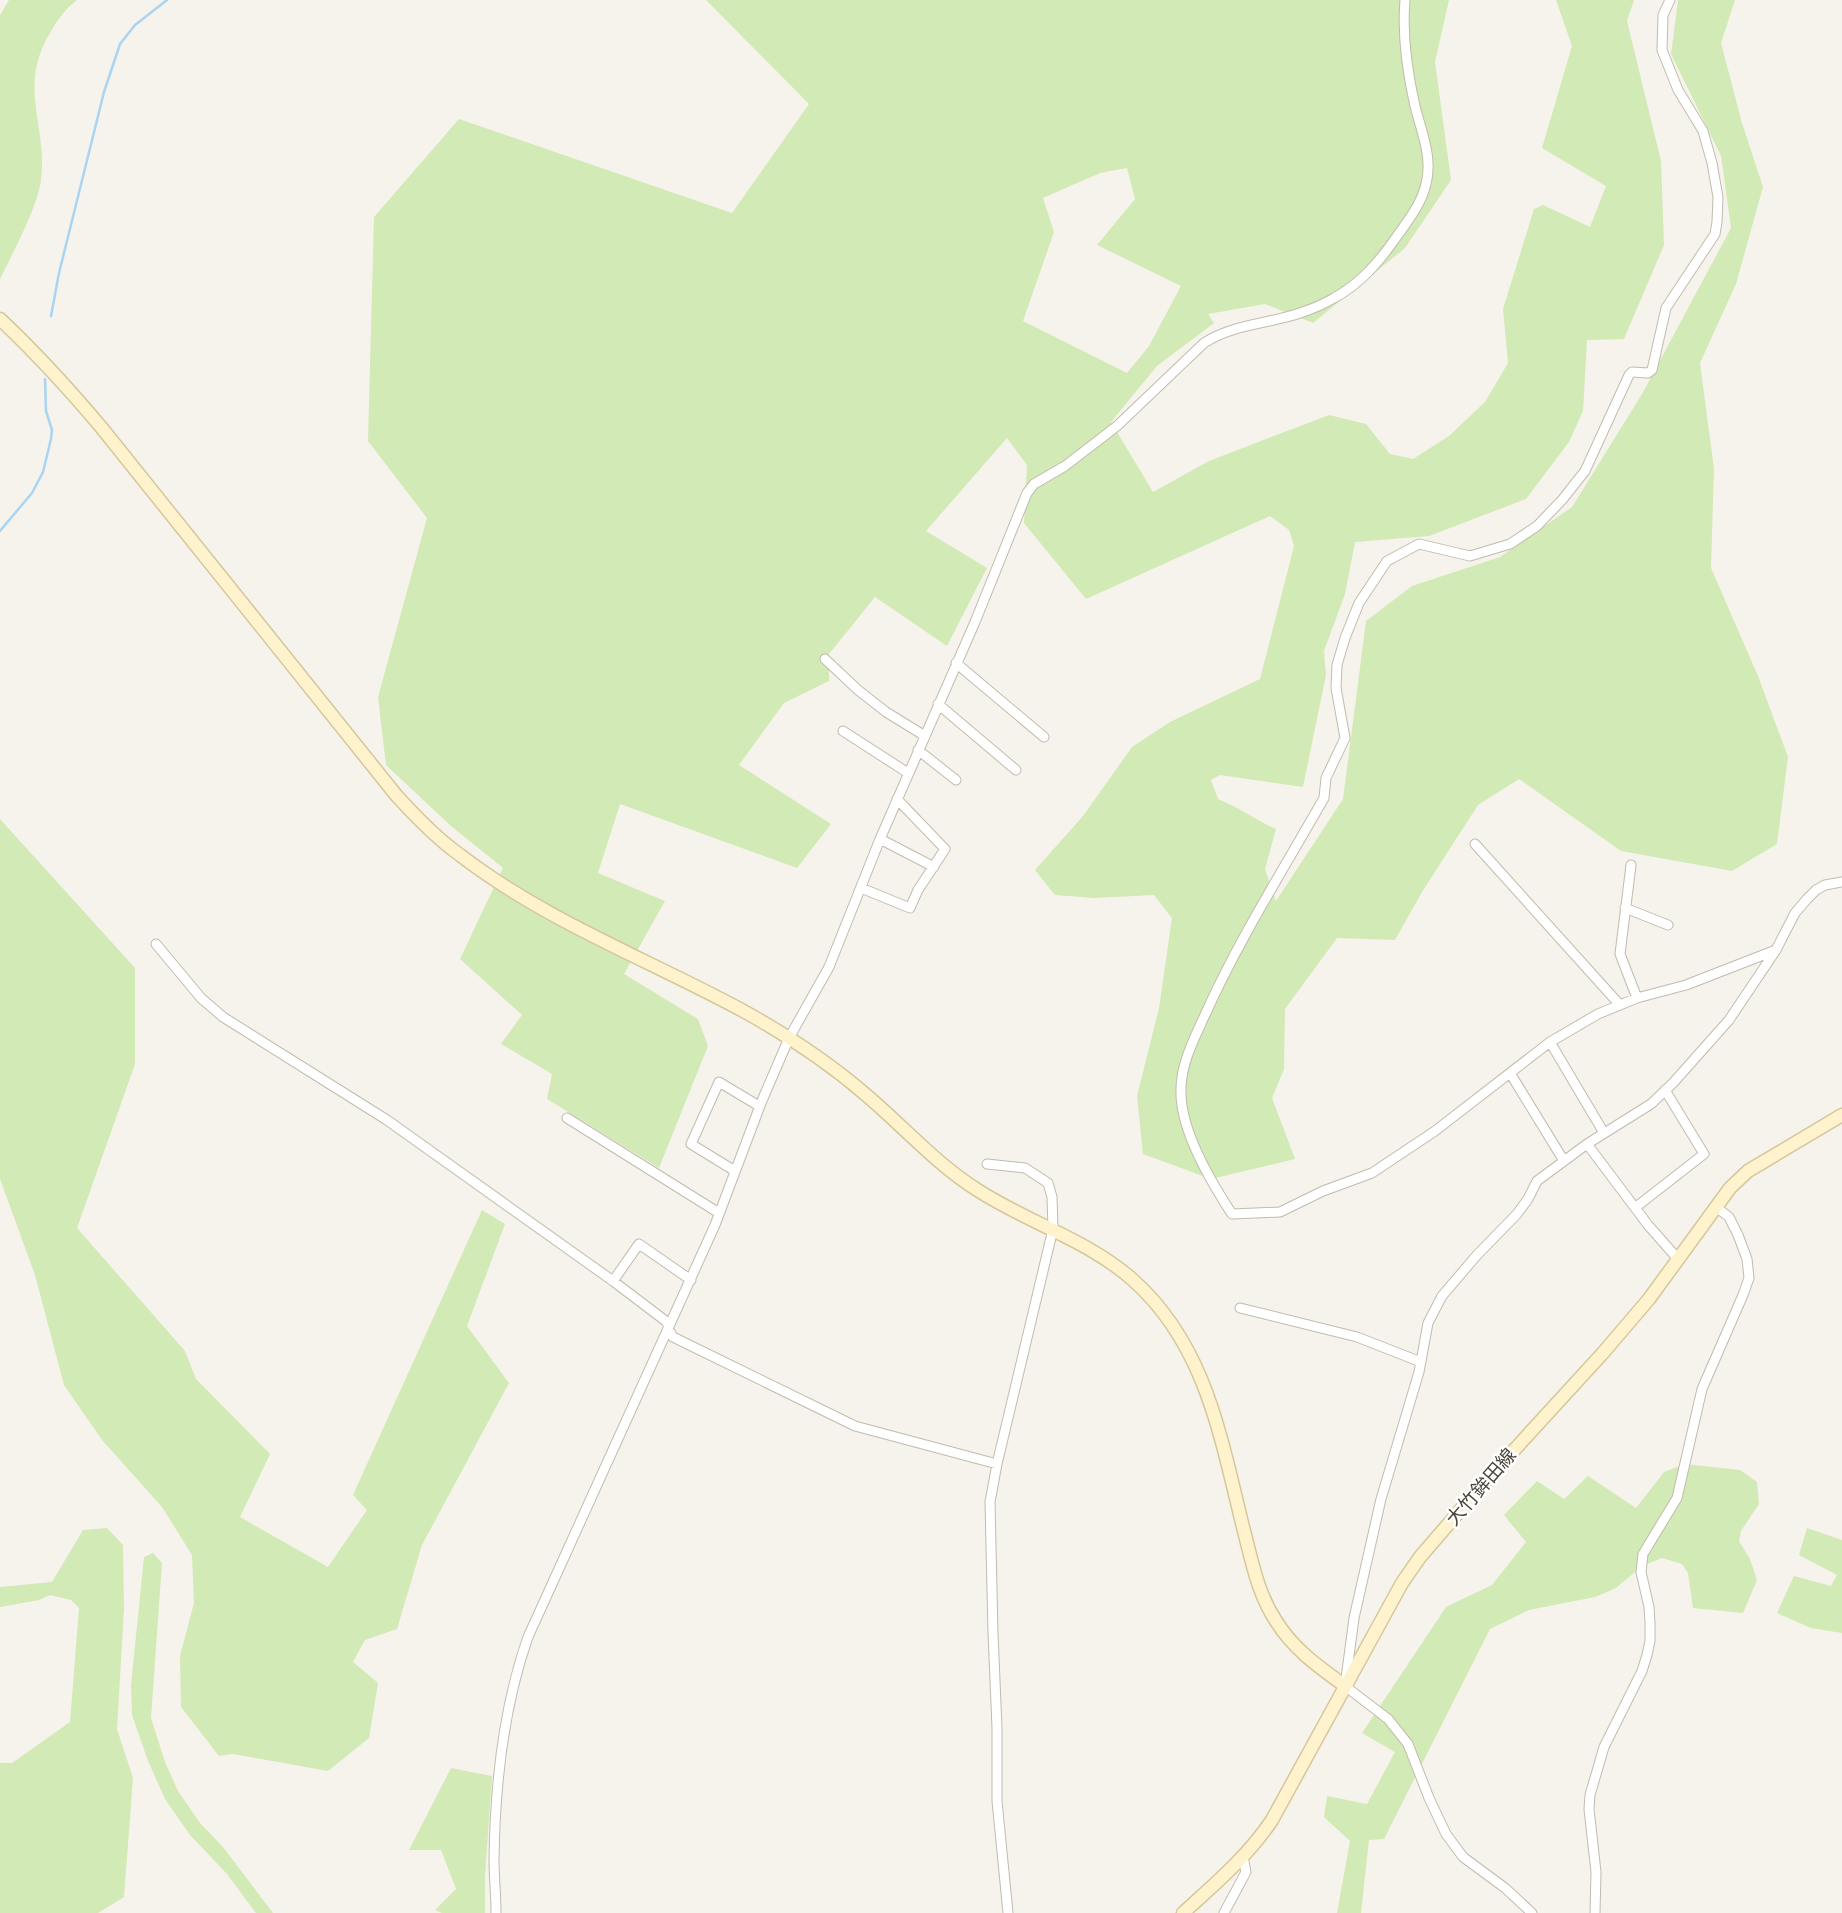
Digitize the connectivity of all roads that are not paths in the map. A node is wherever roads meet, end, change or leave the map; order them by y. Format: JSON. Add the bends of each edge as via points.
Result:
{"nodes":[{"id":1,"x":1405,"y":0,"type":"edge"},
{"id":2,"x":1670,"y":0,"type":"edge"},
{"id":3,"x":0,"y":319,"type":"edge"},
{"id":4,"x":825,"y":659,"type":"dead end"},
{"id":5,"x":956,"y":663,"type":"junction"},
{"id":6,"x":939,"y":704,"type":"junction"},
{"id":7,"x":844,"y":731,"type":"dead end"},
{"id":8,"x":925,"y":736,"type":"junction"},
{"id":9,"x":1044,"y":737,"type":"dead end"},
{"id":10,"x":918,"y":750,"type":"junction"},
{"id":11,"x":1016,"y":770,"type":"dead end"},
{"id":12,"x":908,"y":773,"type":"junction"},
{"id":13,"x":956,"y":780,"type":"dead end"},
{"id":14,"x":897,"y":799,"type":"junction"},
{"id":15,"x":880,"y":839,"type":"junction"},
{"id":16,"x":1475,"y":844,"type":"dead end"},
{"id":17,"x":1631,"y":865,"type":"dead end"},
{"id":18,"x":934,"y":867,"type":"junction"},
{"id":19,"x":1842,"y":882,"type":"edge"},
{"id":20,"x":861,"y":888,"type":"junction"},
{"id":21,"x":1625,"y":908,"type":"junction"},
{"id":22,"x":1668,"y":925,"type":"dead end"},
{"id":23,"x":156,"y":944,"type":"dead end"},
{"id":24,"x":1776,"y":950,"type":"junction"},
{"id":25,"x":1637,"y":998,"type":"junction"},
{"id":26,"x":1620,"y":1005,"type":"junction"},
{"id":27,"x":789,"y":1038,"type":"junction"},
{"id":28,"x":1550,"y":1042,"type":"junction"},
{"id":29,"x":1510,"y":1073,"type":"junction"},
{"id":30,"x":1665,"y":1090,"type":"junction"},
{"id":31,"x":760,"y":1107,"type":"junction"},
{"id":32,"x":1842,"y":1115,"type":"edge"},
{"id":33,"x":567,"y":1118,"type":"dead end"},
{"id":34,"x":1604,"y":1133,"type":"junction"},
{"id":35,"x":1587,"y":1144,"type":"junction"},
{"id":36,"x":1564,"y":1161,"type":"junction"},
{"id":37,"x":987,"y":1164,"type":"dead end"},
{"id":38,"x":734,"y":1171,"type":"junction"},
{"id":39,"x":1636,"y":1207,"type":"junction"},
{"id":40,"x":1716,"y":1207,"type":"junction"},
{"id":41,"x":719,"y":1213,"type":"junction"},
{"id":42,"x":1053,"y":1229,"type":"junction"},
{"id":43,"x":1678,"y":1259,"type":"junction"},
{"id":44,"x":691,"y":1280,"type":"junction"},
{"id":45,"x":613,"y":1281,"type":"junction"},
{"id":46,"x":1240,"y":1308,"type":"dead end"},
{"id":47,"x":668,"y":1331,"type":"junction"},
{"id":48,"x":1421,"y":1362,"type":"junction"},
{"id":49,"x":997,"y":1464,"type":"junction"},
{"id":50,"x":1345,"y":1686,"type":"junction"},
{"id":51,"x":1243,"y":1857,"type":"junction"},
{"id":52,"x":496,"y":1913,"type":"edge"},
{"id":53,"x":1008,"y":1913,"type":"edge"},
{"id":54,"x":1183,"y":1913,"type":"edge"},
{"id":55,"x":1224,"y":1913,"type":"edge"},
{"id":56,"x":1532,"y":1913,"type":"edge"},
{"id":57,"x":1595,"y":1913,"type":"edge"}],
"edges":[{"from":1,"to":5,"type":"street","via":[[1404,42],[1428,166],[1419,205],[1360,280],[1300,314],[1213,337],[1117,426],[1034,484],[1021,504]]},
{"from":2,"to":29,"type":"street","via":[[1663,15],[1662,50],[1678,90],[1703,131],[1718,197],[1715,234],[1666,308],[1652,370],[1629,375],[1585,471],[1537,526],[1510,544],[1471,556],[1419,544],[1387,561],[1359,603],[1338,665],[1336,688],[1345,738],[1326,778],[1324,798],[1215,992],[1186,1058],[1180,1090],[1187,1128],[1231,1214],[1280,1212],[1372,1173]]},
{"from":3,"to":27,"type":"street","via":[[69,389],[364,757],[425,825],[520,897]]},
{"from":4,"to":8,"type":"street","via":[[886,712]]},
{"from":5,"to":6,"type":"street"},
{"from":5,"to":9,"type":"street"},
{"from":6,"to":8,"type":"street"},
{"from":6,"to":11,"type":"street"},
{"from":7,"to":12,"type":"street"},
{"from":8,"to":10,"type":"street"},
{"from":10,"to":12,"type":"street"},
{"from":10,"to":13,"type":"street"},
{"from":12,"to":14,"type":"street"},
{"from":14,"to":15,"type":"street"},
{"from":14,"to":18,"type":"street","via":[[945,849]]},
{"from":15,"to":18,"type":"street"},
{"from":15,"to":20,"type":"street"},
{"from":16,"to":26,"type":"street"},
{"from":17,"to":21,"type":"street"},
{"from":18,"to":20,"type":"street","via":[[910,908]]},
{"from":19,"to":24,"type":"street","via":[[1815,890],[1795,913]]},
{"from":20,"to":27,"type":"street","via":[[829,967]]},
{"from":21,"to":22,"type":"street"},
{"from":21,"to":25,"type":"street","via":[[1620,954]]},
{"from":23,"to":45,"type":"street","via":[[223,1017],[387,1120]]},
{"from":24,"to":25,"type":"street","via":[[1686,985]]},
{"from":24,"to":30,"type":"street","via":[[1729,1020]]},
{"from":25,"to":26,"type":"street"},
{"from":26,"to":28,"type":"street"},
{"from":27,"to":31,"type":"street"},
{"from":27,"to":42,"type":"street","via":[[843,1076],[978,1191]]},
{"from":28,"to":29,"type":"street"},
{"from":28,"to":34,"type":"street"},
{"from":29,"to":36,"type":"street"},
{"from":30,"to":34,"type":"street"},
{"from":30,"to":39,"type":"street","via":[[1704,1154]]},
{"from":31,"to":38,"type":"street"},
{"from":31,"to":38,"type":"street","via":[[719,1082],[691,1144]]},
{"from":32,"to":40,"type":"street","name":"大竹鉾田線","via":[[1748,1171]]},
{"from":33,"to":41,"type":"street"},
{"from":34,"to":35,"type":"street"},
{"from":35,"to":36,"type":"street"},
{"from":35,"to":39,"type":"street"},
{"from":36,"to":48,"type":"street","via":[[1537,1181],[1517,1214],[1442,1296],[1429,1323]]},
{"from":37,"to":42,"type":"street","via":[[1026,1168],[1048,1184]]},
{"from":38,"to":41,"type":"street"},
{"from":39,"to":43,"type":"street"},
{"from":40,"to":43,"type":"street","name":"大竹鉾田線"},
{"from":40,"to":57,"type":"street","via":[[1729,1217],[1738,1235],[1749,1278],[1702,1389],[1677,1498],[1643,1554],[1641,1572],[1650,1623],[1647,1655],[1604,1747],[1590,1795]]},
{"from":41,"to":44,"type":"street"},
{"from":42,"to":49,"type":"street"},
{"from":42,"to":50,"type":"street","via":[[1131,1278],[1178,1334],[1216,1418],[1254,1570],[1268,1607],[1301,1652]]},
{"from":43,"to":50,"type":"street","name":"大竹鉾田線","via":[[1602,1354],[1420,1558]]},
{"from":44,"to":45,"type":"street","via":[[639,1244]]},
{"from":44,"to":47,"type":"street"},
{"from":45,"to":47,"type":"street","via":[[667,1322]]},
{"from":46,"to":48,"type":"street","via":[[1357,1337]]},
{"from":47,"to":49,"type":"street","via":[[855,1426]]},
{"from":47,"to":52,"type":"street","via":[[520,1661],[502,1747],[494,1861]]},
{"from":48,"to":50,"type":"street","via":[[1381,1499],[1354,1618]]},
{"from":49,"to":53,"type":"street","via":[[990,1502],[997,1801]]},
{"from":50,"to":51,"type":"street","name":"大竹鉾田線","via":[[1287,1796]]},
{"from":50,"to":56,"type":"street","via":[[1388,1719],[1408,1744],[1446,1834],[1463,1857]]},
{"from":51,"to":54,"type":"street","name":"大竹鉾田線"},
{"from":51,"to":55,"type":"street","via":[[1246,1872]]}]}
